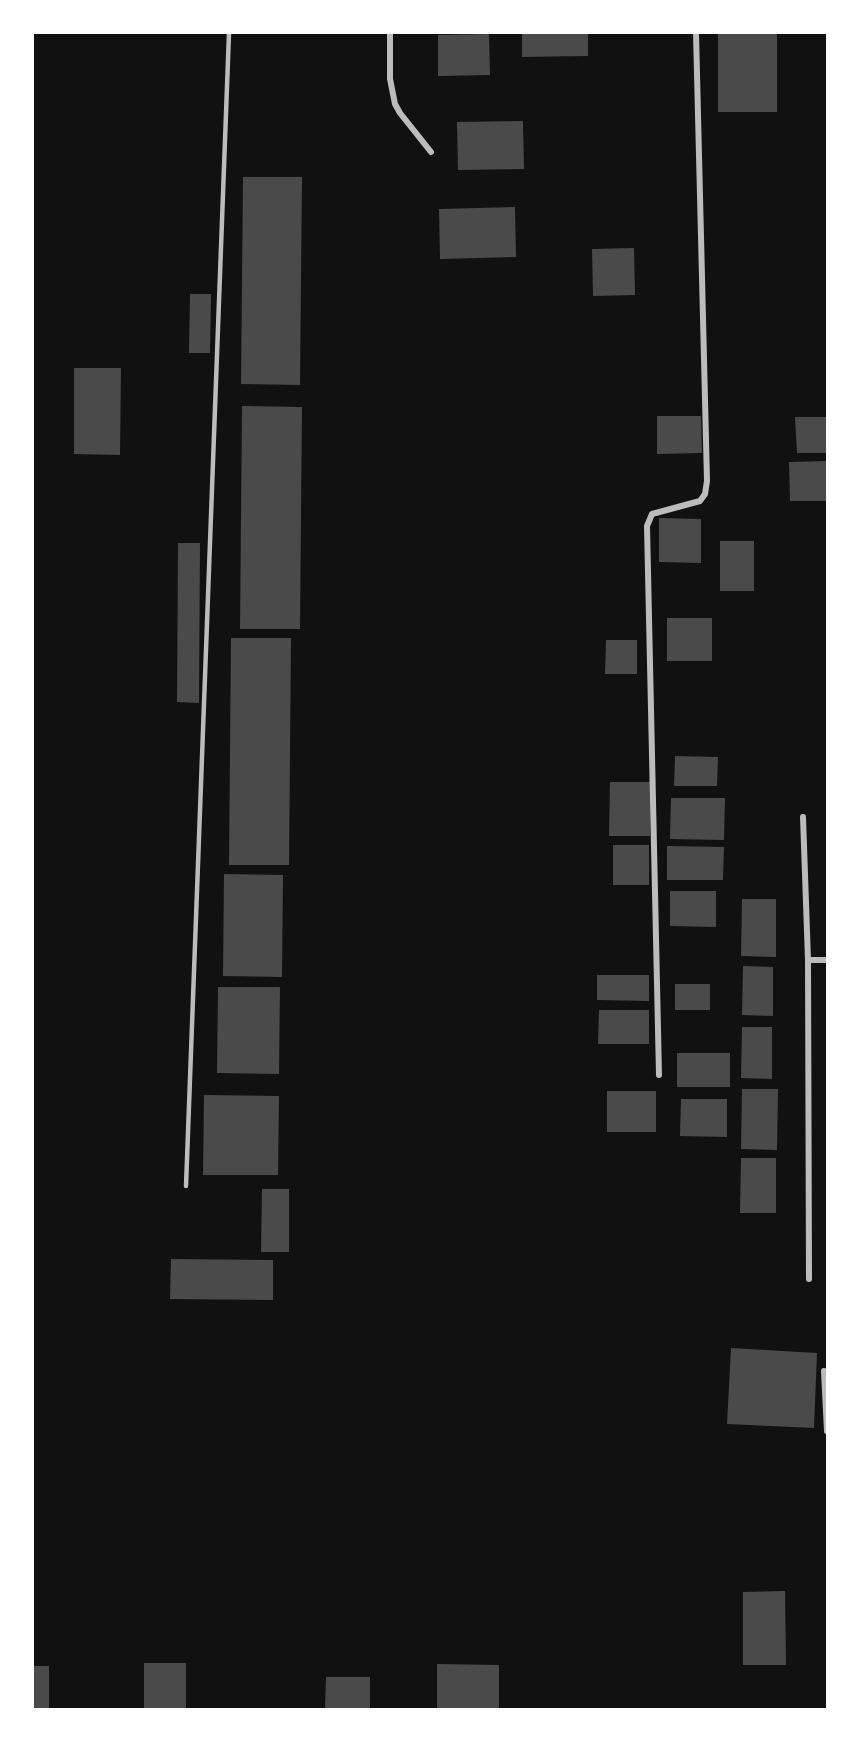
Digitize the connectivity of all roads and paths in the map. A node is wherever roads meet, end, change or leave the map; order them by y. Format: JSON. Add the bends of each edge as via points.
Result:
{"nodes":[{"id":1,"x":229,"y":33,"type":"edge"},
{"id":2,"x":390,"y":33,"type":"edge"},
{"id":3,"x":696,"y":33,"type":"edge"},
{"id":4,"x":431,"y":152,"type":"dead end"},
{"id":5,"x":803,"y":817,"type":"dead end"},
{"id":6,"x":808,"y":960,"type":"junction"},
{"id":7,"x":827,"y":960,"type":"edge"},
{"id":8,"x":659,"y":1075,"type":"dead end"},
{"id":9,"x":186,"y":1186,"type":"dead end"},
{"id":10,"x":809,"y":1280,"type":"dead end"},
{"id":11,"x":824,"y":1371,"type":"dead end"},
{"id":12,"x":827,"y":1431,"type":"edge"}],
"edges":[{"from":1,"to":9,"type":"lane"},
{"from":2,"to":4,"type":"street","via":[[390,79],[395,104]]},
{"from":3,"to":8,"type":"street","via":[[707,481],[700,501],[652,514],[648,526]]},
{"from":5,"to":6,"type":"street"},
{"from":6,"to":7,"type":"street"},
{"from":6,"to":10,"type":"street"},
{"from":11,"to":12,"type":"street"}]}
